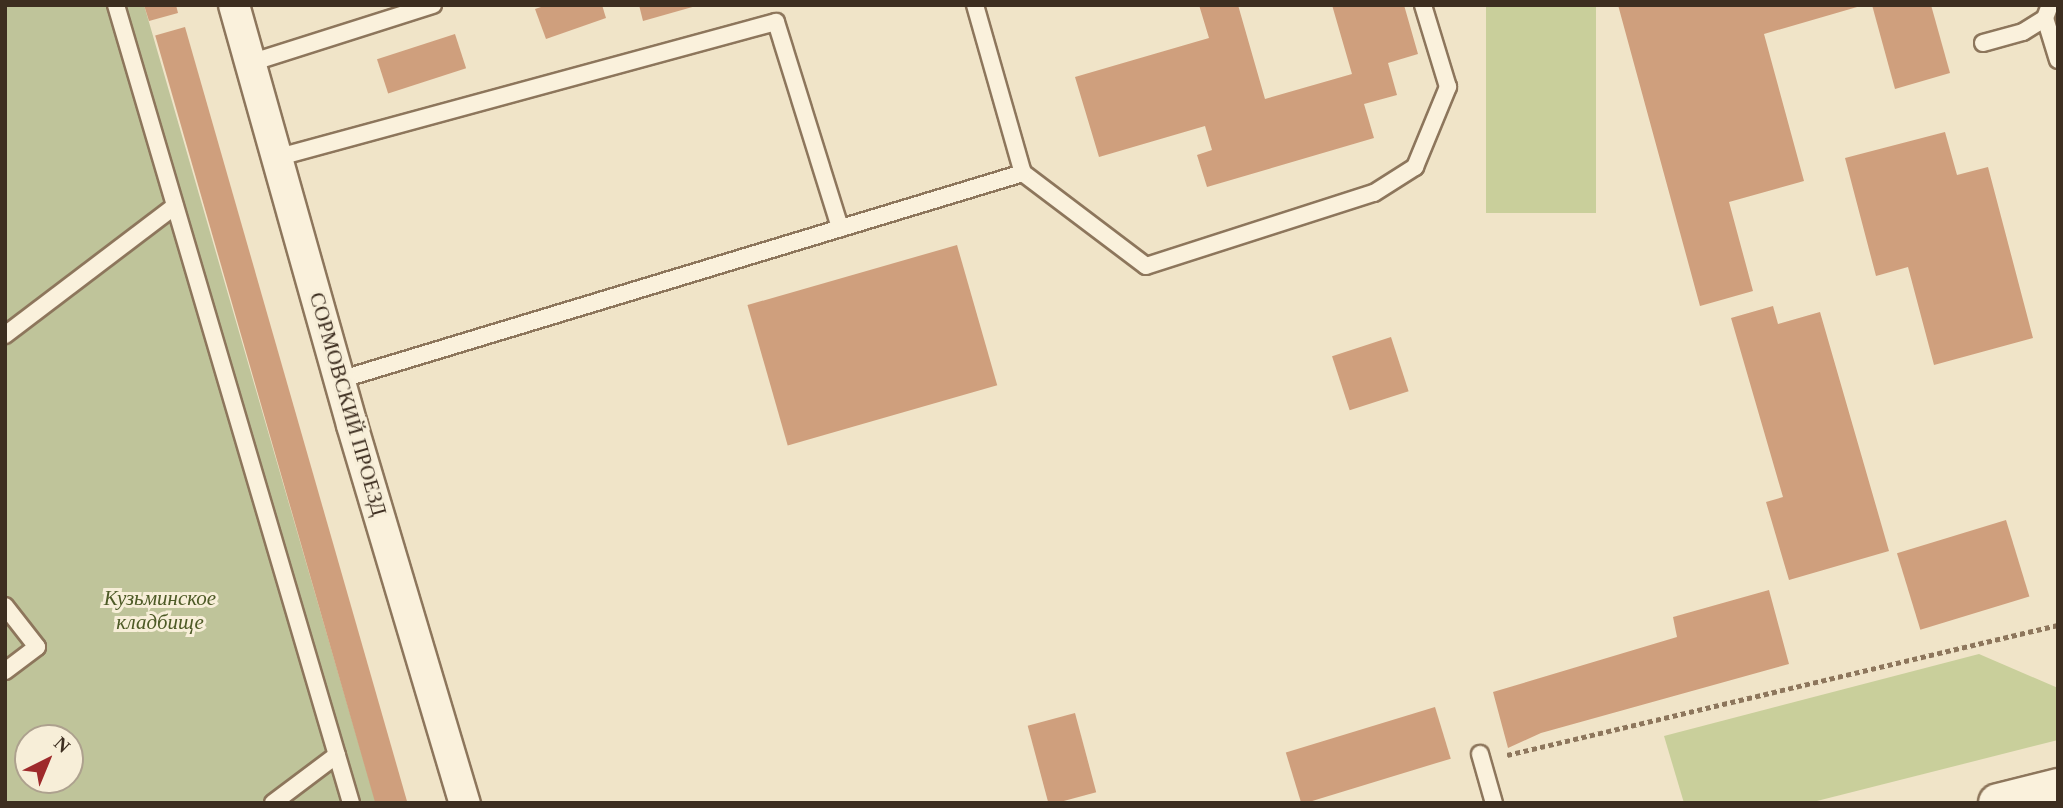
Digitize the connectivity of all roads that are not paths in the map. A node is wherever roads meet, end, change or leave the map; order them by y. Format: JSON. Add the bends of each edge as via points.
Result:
{"nodes":[{"id":1,"x":116,"y":5,"type":"edge"},
{"id":2,"x":234,"y":5,"type":"edge"},
{"id":3,"x":433,"y":5,"type":"edge"},
{"id":4,"x":975,"y":5,"type":"edge"},
{"id":5,"x":1423,"y":5,"type":"edge"},
{"id":6,"x":2047,"y":11,"type":"edge"},
{"id":7,"x":1983,"y":43,"type":"dead end"},
{"id":8,"x":2058,"y":60,"type":"edge"},
{"id":9,"x":250,"y":63,"type":"junction"},
{"id":10,"x":279,"y":157,"type":"junction"},
{"id":11,"x":1023,"y":173,"type":"junction"},
{"id":12,"x":175,"y":206,"type":"junction"},
{"id":13,"x":839,"y":228,"type":"junction"},
{"id":14,"x":5,"y":335,"type":"edge"},
{"id":15,"x":339,"y":380,"type":"junction"},
{"id":16,"x":5,"y":606,"type":"edge"},
{"id":17,"x":5,"y":671,"type":"edge"},
{"id":18,"x":337,"y":755,"type":"junction"},
{"id":19,"x":1481,"y":758,"type":"road end"},
{"id":20,"x":2058,"y":788,"type":"edge"},
{"id":21,"x":273,"y":803,"type":"edge"},
{"id":22,"x":351,"y":803,"type":"edge"},
{"id":23,"x":465,"y":803,"type":"edge"},
{"id":24,"x":1494,"y":803,"type":"edge"},
{"id":25,"x":1998,"y":803,"type":"edge"}],
"edges":[{"from":1,"to":12,"type":"lane"},
{"from":2,"to":9,"type":"street","name":"СОРМОВСКИЙ ПРОЕЗД"},
{"from":3,"to":9,"type":"lane"},
{"from":4,"to":11,"type":"lane"},
{"from":5,"to":11,"type":"lane","via":[[1448,87],[1415,167],[1374,193],[1146,265]]},
{"from":6,"to":7,"type":"lane","via":[[2023,32]]},
{"from":6,"to":8,"type":"lane"},
{"from":9,"to":10,"type":"street","name":"СОРМОВСКИЙ ПРОЕЗД"},
{"from":10,"to":13,"type":"lane","via":[[776,22]]},
{"from":10,"to":15,"type":"street","name":"СОРМОВСКИЙ ПРОЕЗД"},
{"from":11,"to":13,"type":"lane"},
{"from":12,"to":14,"type":"lane"},
{"from":12,"to":18,"type":"lane"},
{"from":13,"to":15,"type":"lane"},
{"from":15,"to":23,"type":"street","name":"СОРМОВСКИЙ ПРОЕЗД"},
{"from":16,"to":17,"type":"lane","via":[[37,647]]},
{"from":18,"to":21,"type":"lane"},
{"from":18,"to":22,"type":"lane"},
{"from":19,"to":24,"type":"lane"},
{"from":20,"to":25,"type":"street"}]}
